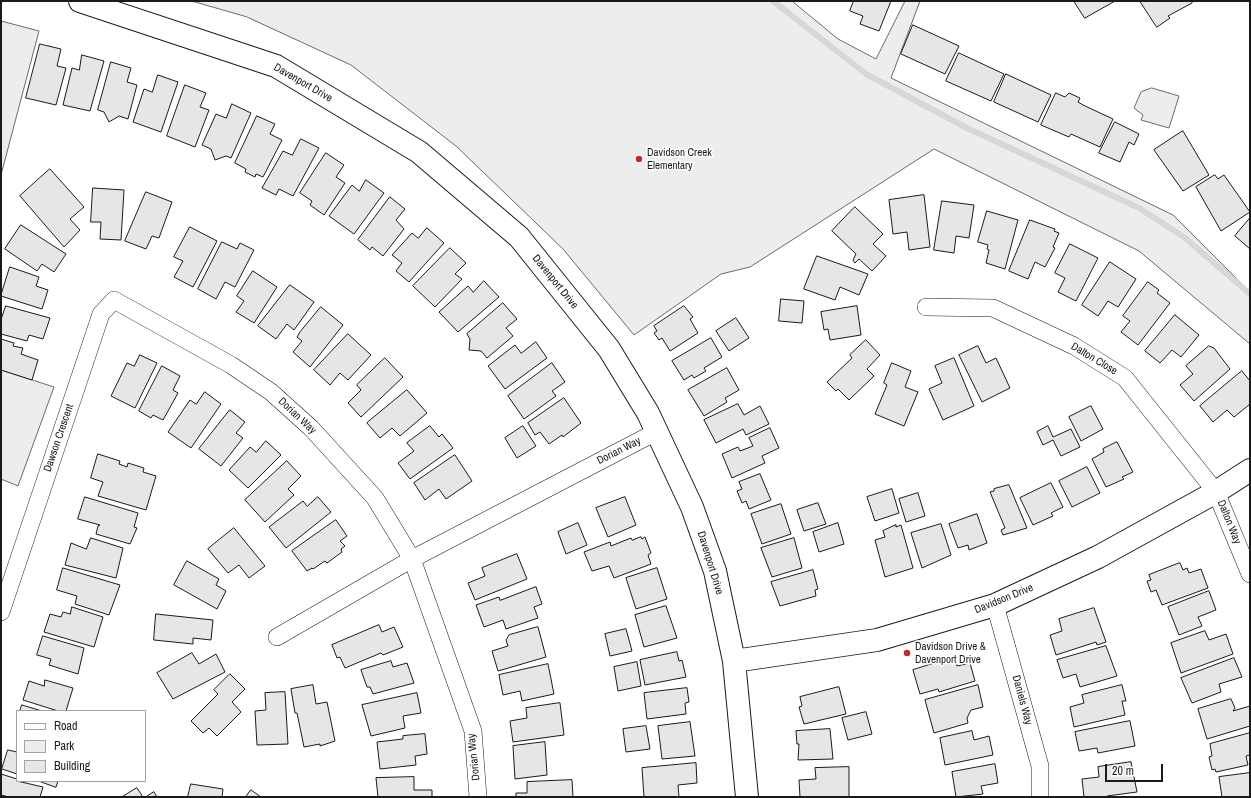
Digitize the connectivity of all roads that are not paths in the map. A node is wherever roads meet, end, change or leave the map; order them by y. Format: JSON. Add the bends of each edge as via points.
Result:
{"nodes":[{"id":1,"x":80,"y":1,"type":"edge"},
{"id":2,"x":926,"y":307,"type":"dead end"},
{"id":3,"x":143,"y":316,"type":"joint"},
{"id":4,"x":656,"y":432,"type":"junction"},
{"id":5,"x":1250,"y":470,"type":"edge"},
{"id":6,"x":1216,"y":492,"type":"junction"},
{"id":7,"x":412,"y":559,"type":"junction"},
{"id":8,"x":1250,"y":574,"type":"edge"},
{"id":9,"x":995,"y":605,"type":"junction"},
{"id":10,"x":1,"y":612,"type":"edge"},
{"id":11,"x":277,"y":637,"type":"dead end"},
{"id":12,"x":734,"y":661,"type":"junction"},
{"id":13,"x":478,"y":797,"type":"edge"},
{"id":14,"x":747,"y":797,"type":"edge"},
{"id":15,"x":1040,"y":797,"type":"edge"}],
"edges":[{"from":1,"to":4,"type":"street","name":"Davenport Drive","via":[[276,66],[419,152],[519,237],[609,349],[637,394]]},
{"from":2,"to":6,"type":"street","name":"Dalton Close","via":[[993,308],[1074,346],[1125,378]]},
{"from":3,"to":7,"type":"street","name":"Dorian Way","via":[[231,365],[271,392],[311,428],[375,498]]},
{"from":3,"to":10,"type":"street","name":"Dawson Crescent","via":[[114,300],[101,314]]},
{"from":4,"to":7,"type":"street","name":"Dorian Way"},
{"from":4,"to":12,"type":"street","name":"Davenport Drive","via":[[692,506],[714,571]]},
{"from":5,"to":6,"type":"street","name":"Davidson Drive"},
{"from":6,"to":8,"type":"street","name":"Dalton Way"},
{"from":6,"to":9,"type":"street","name":"Davidson Drive","via":[[1098,557]]},
{"from":7,"to":11,"type":"street","name":"Dorian Way"},
{"from":7,"to":13,"type":"street","name":"Dorian Way","via":[[473,731]]},
{"from":9,"to":12,"type":"street","name":"Davidson Drive","via":[[877,640]]},
{"from":9,"to":15,"type":"street","name":"Daniels Way","via":[[1040,766]]},
{"from":12,"to":14,"type":"street","name":"Davenport Drive"}]}
